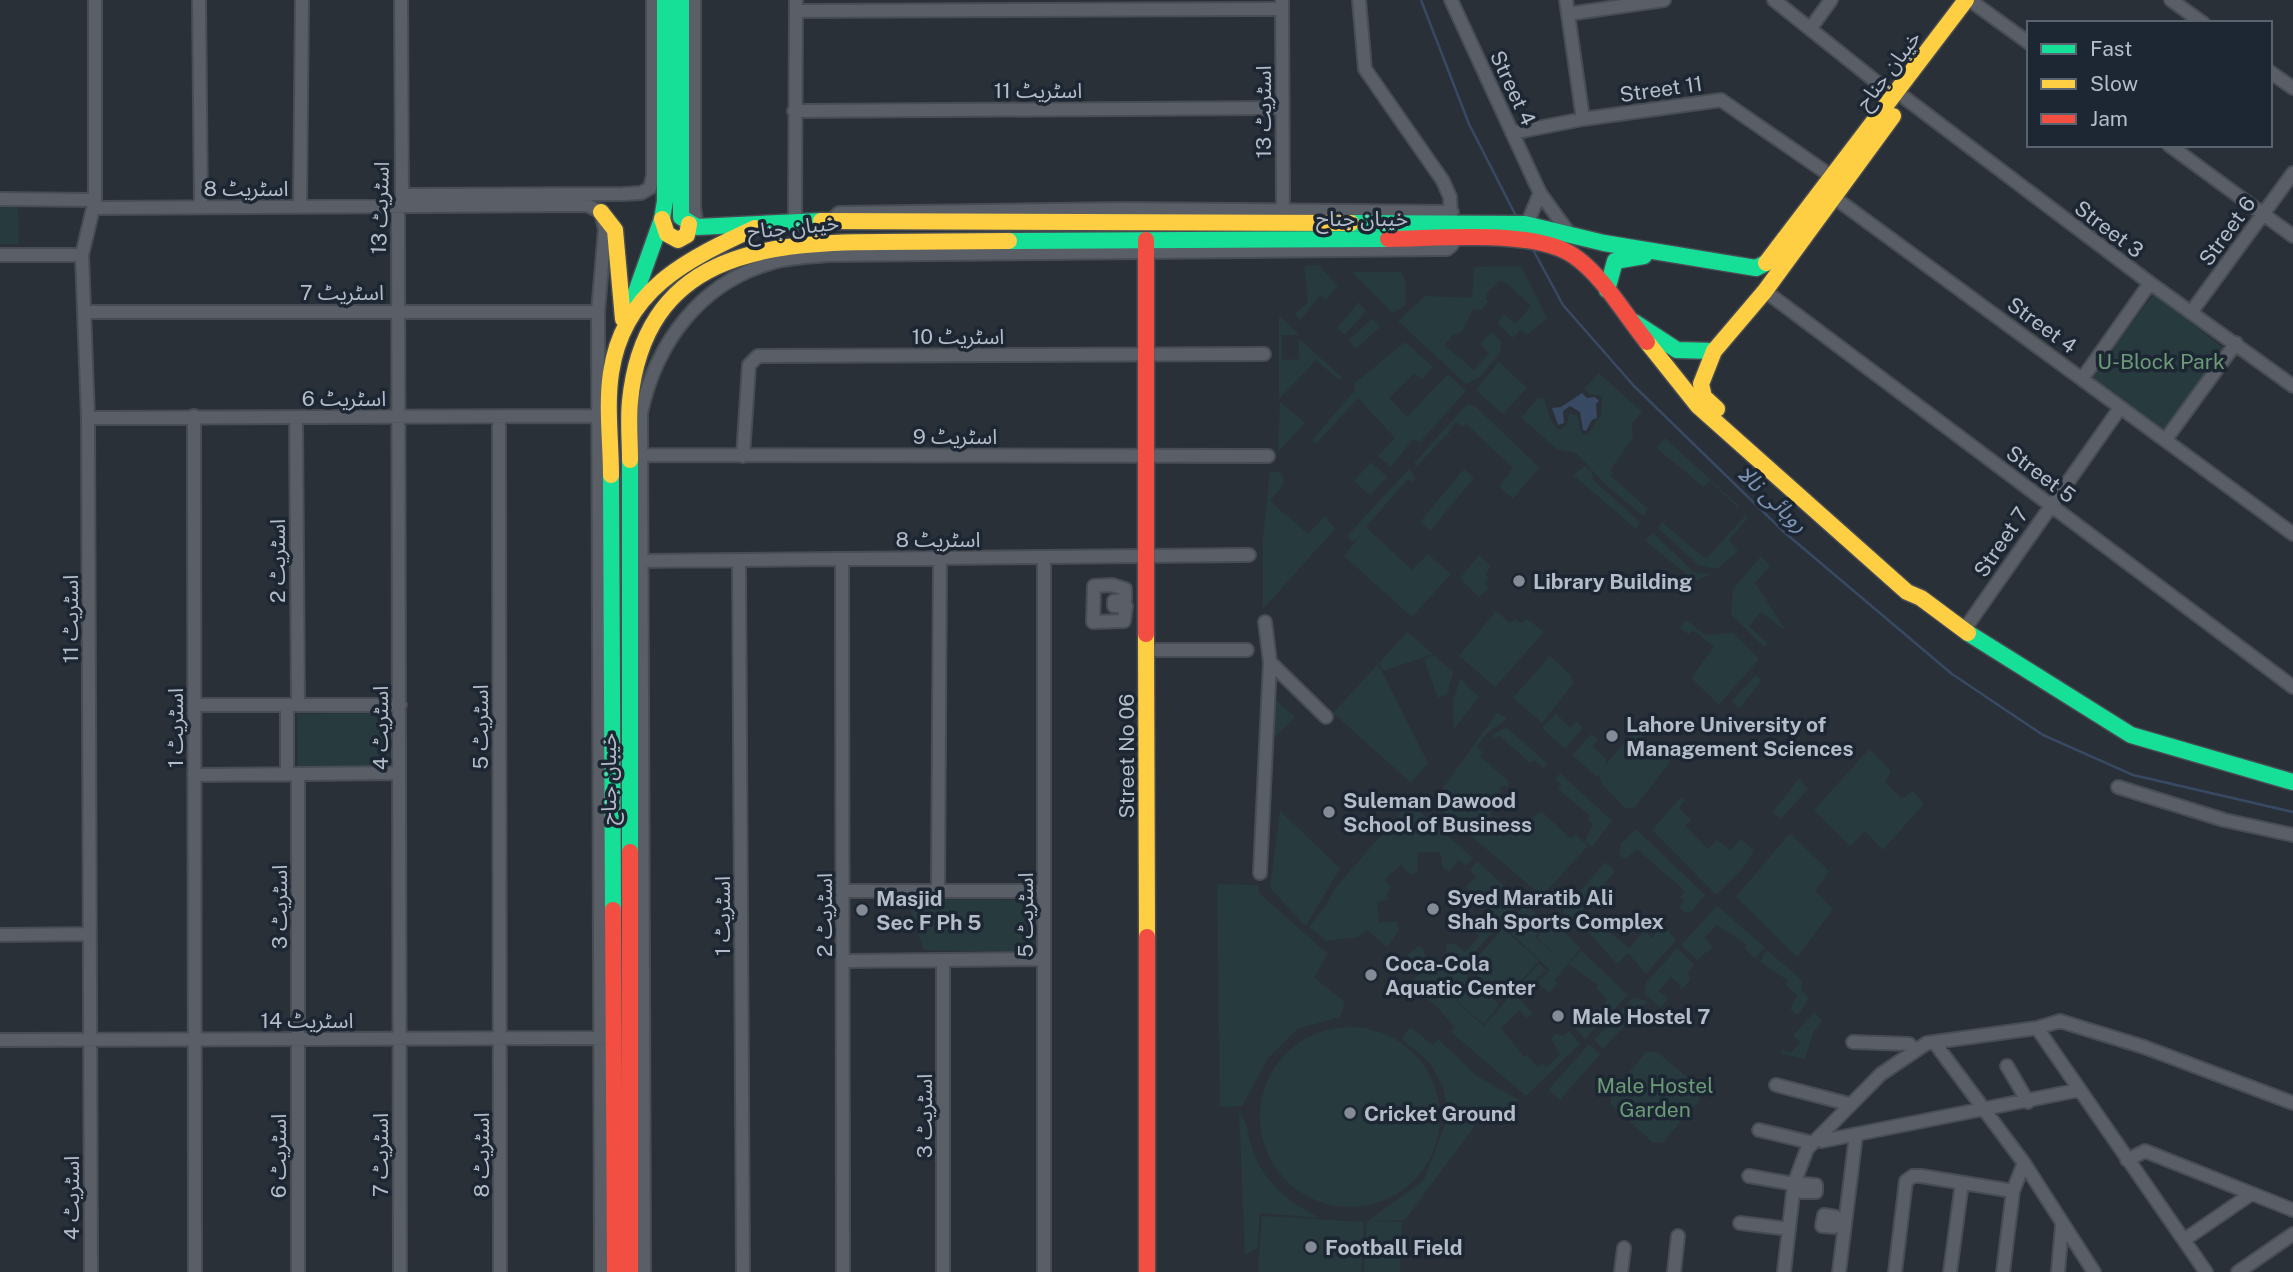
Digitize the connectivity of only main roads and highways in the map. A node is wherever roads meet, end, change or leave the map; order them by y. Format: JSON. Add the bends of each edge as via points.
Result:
{"nodes":[{"id":1,"x":665,"y":0,"type":"edge"},
{"id":2,"x":681,"y":0,"type":"edge"},
{"id":3,"x":1973,"y":2,"type":"edge"},
{"id":4,"x":1900,"y":97,"type":"junction"},
{"id":5,"x":601,"y":212,"type":"road end"},
{"id":6,"x":662,"y":219,"type":"junction"},
{"id":7,"x":763,"y":225,"type":"junction"},
{"id":8,"x":1452,"y":225,"type":"junction"},
{"id":9,"x":693,"y":226,"type":"junction"},
{"id":10,"x":1146,"y":247,"type":"junction"},
{"id":11,"x":1665,"y":253,"type":"junction"},
{"id":12,"x":1607,"y":290,"type":"junction"},
{"id":13,"x":1632,"y":321,"type":"junction"},
{"id":14,"x":624,"y":328,"type":"junction"},
{"id":15,"x":1714,"y":351,"type":"junction"},
{"id":16,"x":1683,"y":389,"type":"junction"},
{"id":17,"x":1704,"y":397,"type":"junction"},
{"id":18,"x":1921,"y":598,"type":"junction"},
{"id":19,"x":2293,"y":782,"type":"edge"},
{"id":20,"x":615,"y":1272,"type":"edge"},
{"id":21,"x":630,"y":1272,"type":"edge"},
{"id":22,"x":1147,"y":1272,"type":"edge"}],
"edges":[{"from":1,"to":6,"type":"main road"},
{"from":2,"to":9,"type":"main road","via":[[680,207],[681,217]]},
{"from":3,"to":4,"type":"main road","name":"خیبان جناح"},
{"from":4,"to":11,"type":"main road","name":"خیبان جناح","via":[[1762,267]]},
{"from":4,"to":15,"type":"main road","name":"خیبان جناح","via":[[1835,198]]},
{"from":5,"to":14,"type":"main road","via":[[615,230]]},
{"from":6,"to":9,"type":"main road","via":[[667,234],[678,240]]},
{"from":6,"to":14,"type":"main road"},
{"from":7,"to":8,"type":"main road","name":"خیبان جناح","via":[[1122,217]]},
{"from":7,"to":9,"type":"main road","name":"خیبان جناح"},
{"from":7,"to":14,"type":"main road","name":"خیبان جناح","via":[[682,264],[641,300]]},
{"from":8,"to":10,"type":"main road","name":"خیبان جناح"},
{"from":8,"to":11,"type":"main road","name":"خیبان جناح","via":[[1526,224]]},
{"from":8,"to":12,"type":"main road","name":"خیبان جناح","via":[[1570,251]]},
{"from":10,"to":21,"type":"main road","name":"خیبان جناح","via":[[783,245],[742,253],[685,283],[643,345],[635,413]]},
{"from":10,"to":22,"type":"main road","name":"Street No 06"},
{"from":11,"to":12,"type":"main road","via":[[1615,261]]},
{"from":12,"to":13,"type":"main road","name":"خیبان جناح"},
{"from":13,"to":15,"type":"main road","via":[[1678,350]]},
{"from":13,"to":16,"type":"main road","name":"خیبان جناح"},
{"from":14,"to":20,"type":"main road","name":"خیبان جناح","via":[[611,374],[607,1038]]},
{"from":15,"to":17,"type":"main road","name":"خیبان جناح","via":[[1701,379]]},
{"from":16,"to":17,"type":"main road","via":[[1684,371],[1691,369]]},
{"from":16,"to":18,"type":"main road","name":"خیبان جناح","via":[[1907,592]]},
{"from":17,"to":18,"type":"main road","via":[[1913,584]]},
{"from":18,"to":19,"type":"main road","via":[[2131,735]]}]}
